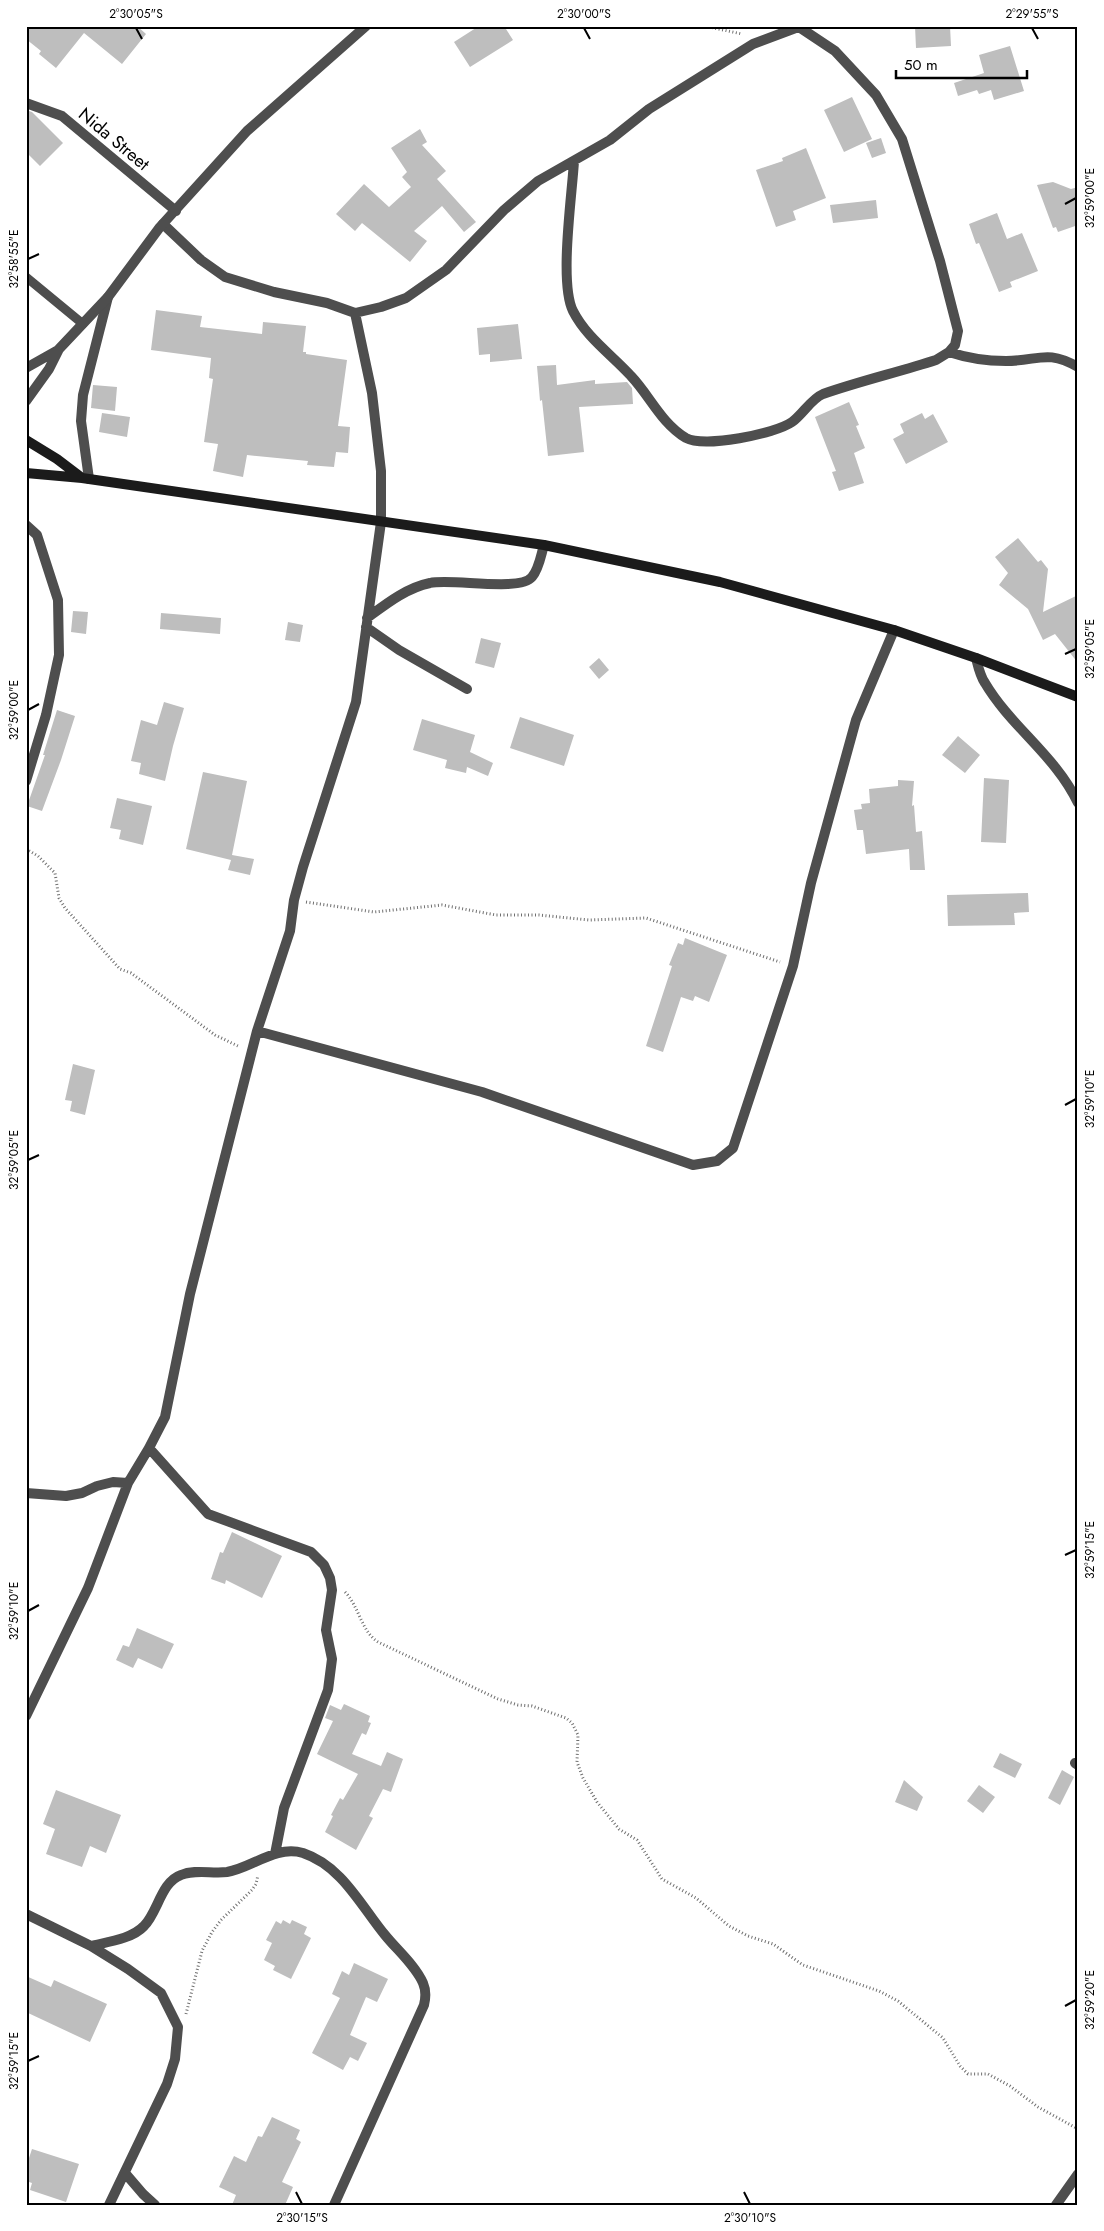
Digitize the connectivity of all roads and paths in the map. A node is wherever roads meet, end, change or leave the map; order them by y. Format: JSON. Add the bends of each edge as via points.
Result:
{"nodes":[{"id":1,"x":366,"y":26,"type":"edge"},
{"id":2,"x":705,"y":26,"type":"edge"},
{"id":3,"x":800,"y":27,"type":"edge"},
{"id":4,"x":746,"y":34,"type":"dead end"},
{"id":5,"x":26,"y":103,"type":"edge"},
{"id":6,"x":574,"y":161,"type":"junction"},
{"id":7,"x":176,"y":210,"type":"junction"},
{"id":8,"x":163,"y":224,"type":"junction"},
{"id":9,"x":26,"y":277,"type":"edge"},
{"id":10,"x":108,"y":297,"type":"junction"},
{"id":11,"x":355,"y":313,"type":"junction"},
{"id":12,"x":83,"y":324,"type":"junction"},
{"id":13,"x":59,"y":350,"type":"junction"},
{"id":14,"x":949,"y":352,"type":"junction"},
{"id":15,"x":1078,"y":367,"type":"edge"},
{"id":16,"x":26,"y":368,"type":"edge"},
{"id":17,"x":26,"y":401,"type":"edge"},
{"id":18,"x":26,"y":440,"type":"edge"},
{"id":19,"x":26,"y":473,"type":"edge"},
{"id":20,"x":86,"y":479,"type":"junction"},
{"id":21,"x":380,"y":522,"type":"junction"},
{"id":22,"x":26,"y":525,"type":"edge"},
{"id":23,"x":544,"y":546,"type":"junction"},
{"id":24,"x":366,"y":623,"type":"junction"},
{"id":25,"x":894,"y":630,"type":"junction"},
{"id":26,"x":976,"y":658,"type":"junction"},
{"id":27,"x":467,"y":689,"type":"dead end"},
{"id":28,"x":1078,"y":698,"type":"edge"},
{"id":29,"x":26,"y":781,"type":"edge"},
{"id":30,"x":1078,"y":803,"type":"edge"},
{"id":31,"x":26,"y":849,"type":"edge"},
{"id":32,"x":294,"y":900,"type":"junction"},
{"id":33,"x":793,"y":966,"type":"junction"},
{"id":34,"x":257,"y":1031,"type":"junction"},
{"id":35,"x":251,"y":1054,"type":"junction"},
{"id":36,"x":149,"y":1448,"type":"junction"},
{"id":37,"x":128,"y":1483,"type":"junction"},
{"id":38,"x":26,"y":1494,"type":"edge"},
{"id":39,"x":330,"y":1578,"type":"junction"},
{"id":40,"x":26,"y":1716,"type":"edge"},
{"id":41,"x":275,"y":1854,"type":"junction"},
{"id":42,"x":262,"y":1857,"type":"junction"},
{"id":43,"x":26,"y":1914,"type":"edge"},
{"id":44,"x":91,"y":1946,"type":"junction"},
{"id":45,"x":178,"y":2027,"type":"junction"},
{"id":46,"x":1078,"y":2129,"type":"edge"},
{"id":47,"x":125,"y":2173,"type":"junction"},
{"id":48,"x":1078,"y":2174,"type":"edge"},
{"id":49,"x":109,"y":2205,"type":"edge"},
{"id":50,"x":155,"y":2205,"type":"edge"},
{"id":51,"x":334,"y":2205,"type":"edge"},
{"id":52,"x":1056,"y":2205,"type":"edge"}],
"edges":[{"from":1,"to":7,"type":"street","via":[[247,131]]},
{"from":2,"to":4,"type":"path"},
{"from":3,"to":6,"type":"street","via":[[753,44]]},
{"from":3,"to":14,"type":"street","via":[[835,51],[876,95],[902,139],[958,331],[955,345]]},
{"from":5,"to":7,"type":"street","name":"Nida Street","via":[[62,116]]},
{"from":6,"to":11,"type":"street","via":[[538,181],[504,210],[446,270],[406,298]]},
{"from":6,"to":14,"type":"street","via":[[567,272],[567,294],[573,312],[633,377],[666,422],[686,438],[696,442],[770,432],[792,422],[821,395],[936,360]]},
{"from":7,"to":8,"type":"street"},
{"from":8,"to":10,"type":"street"},
{"from":8,"to":11,"type":"street","via":[[200,260],[225,277]]},
{"from":9,"to":12,"type":"lane"},
{"from":10,"to":12,"type":"street"},
{"from":10,"to":20,"type":"street","via":[[82,395]]},
{"from":11,"to":21,"type":"street","via":[[372,393],[381,471]]},
{"from":12,"to":13,"type":"street"},
{"from":13,"to":16,"type":"street"},
{"from":13,"to":17,"type":"street"},
{"from":14,"to":15,"type":"street","via":[[1007,361],[1056,357]]},
{"from":18,"to":20,"type":"main road"},
{"from":19,"to":20,"type":"main road"},
{"from":20,"to":21,"type":"main road"},
{"from":21,"to":23,"type":"main road"},
{"from":21,"to":24,"type":"street"},
{"from":22,"to":29,"type":"street","via":[[37,535],[58,600],[59,656]]},
{"from":23,"to":24,"type":"street","via":[[536,571],[524,582],[430,583],[403,593]]},
{"from":23,"to":25,"type":"main road","via":[[720,582]]},
{"from":24,"to":27,"type":"street","via":[[399,650]]},
{"from":24,"to":32,"type":"street","via":[[356,702]]},
{"from":25,"to":26,"type":"main road"},
{"from":25,"to":33,"type":"street","via":[[856,720],[811,883]]},
{"from":26,"to":28,"type":"main road"},
{"from":26,"to":30,"type":"street","via":[[984,682],[998,702],[1064,778]]},
{"from":31,"to":35,"type":"path","via":[[55,873],[59,898],[65,908],[120,969],[215,1035]]},
{"from":32,"to":33,"type":"path","via":[[374,912],[442,905],[496,915],[589,920],[646,918]]},
{"from":32,"to":34,"type":"street","via":[[290,931]]},
{"from":33,"to":34,"type":"street","via":[[733,1148],[718,1161],[693,1165],[482,1092]]},
{"from":34,"to":35,"type":"street"},
{"from":35,"to":36,"type":"street","via":[[190,1294],[164,1417]]},
{"from":36,"to":37,"type":"street"},
{"from":36,"to":39,"type":"street","via":[[208,1514],[311,1552],[324,1565]]},
{"from":37,"to":38,"type":"street","via":[[113,1482],[66,1496]]},
{"from":37,"to":40,"type":"street","via":[[88,1588]]},
{"from":39,"to":41,"type":"street","via":[[332,1590],[326,1630],[332,1659],[328,1690],[284,1808]]},
{"from":39,"to":46,"type":"path","via":[[354,1602],[371,1636],[378,1642],[498,1699],[562,1715],[572,1723],[578,1734],[577,1762],[583,1778],[619,1830],[637,1840],[662,1879],[696,1898],[729,1926],[748,1936],[773,1944],[811,1968],[871,1988],[898,2001],[943,2038],[968,2074],[988,2074]]},
{"from":41,"to":42,"type":"street"},
{"from":41,"to":51,"type":"street","via":[[302,1853],[317,1860],[350,1887],[423,1982],[426,1995]]},
{"from":42,"to":44,"type":"street","via":[[229,1872],[180,1875],[169,1884],[144,1926],[116,1940]]},
{"from":42,"to":45,"type":"path","via":[[256,1884],[220,1920],[202,1951],[190,2000]]},
{"from":43,"to":44,"type":"street"},
{"from":44,"to":45,"type":"street","via":[[161,1993]]},
{"from":45,"to":47,"type":"street","via":[[175,2059],[167,2084]]},
{"from":47,"to":49,"type":"street"},
{"from":47,"to":50,"type":"street"},
{"from":48,"to":52,"type":"street"}]}
